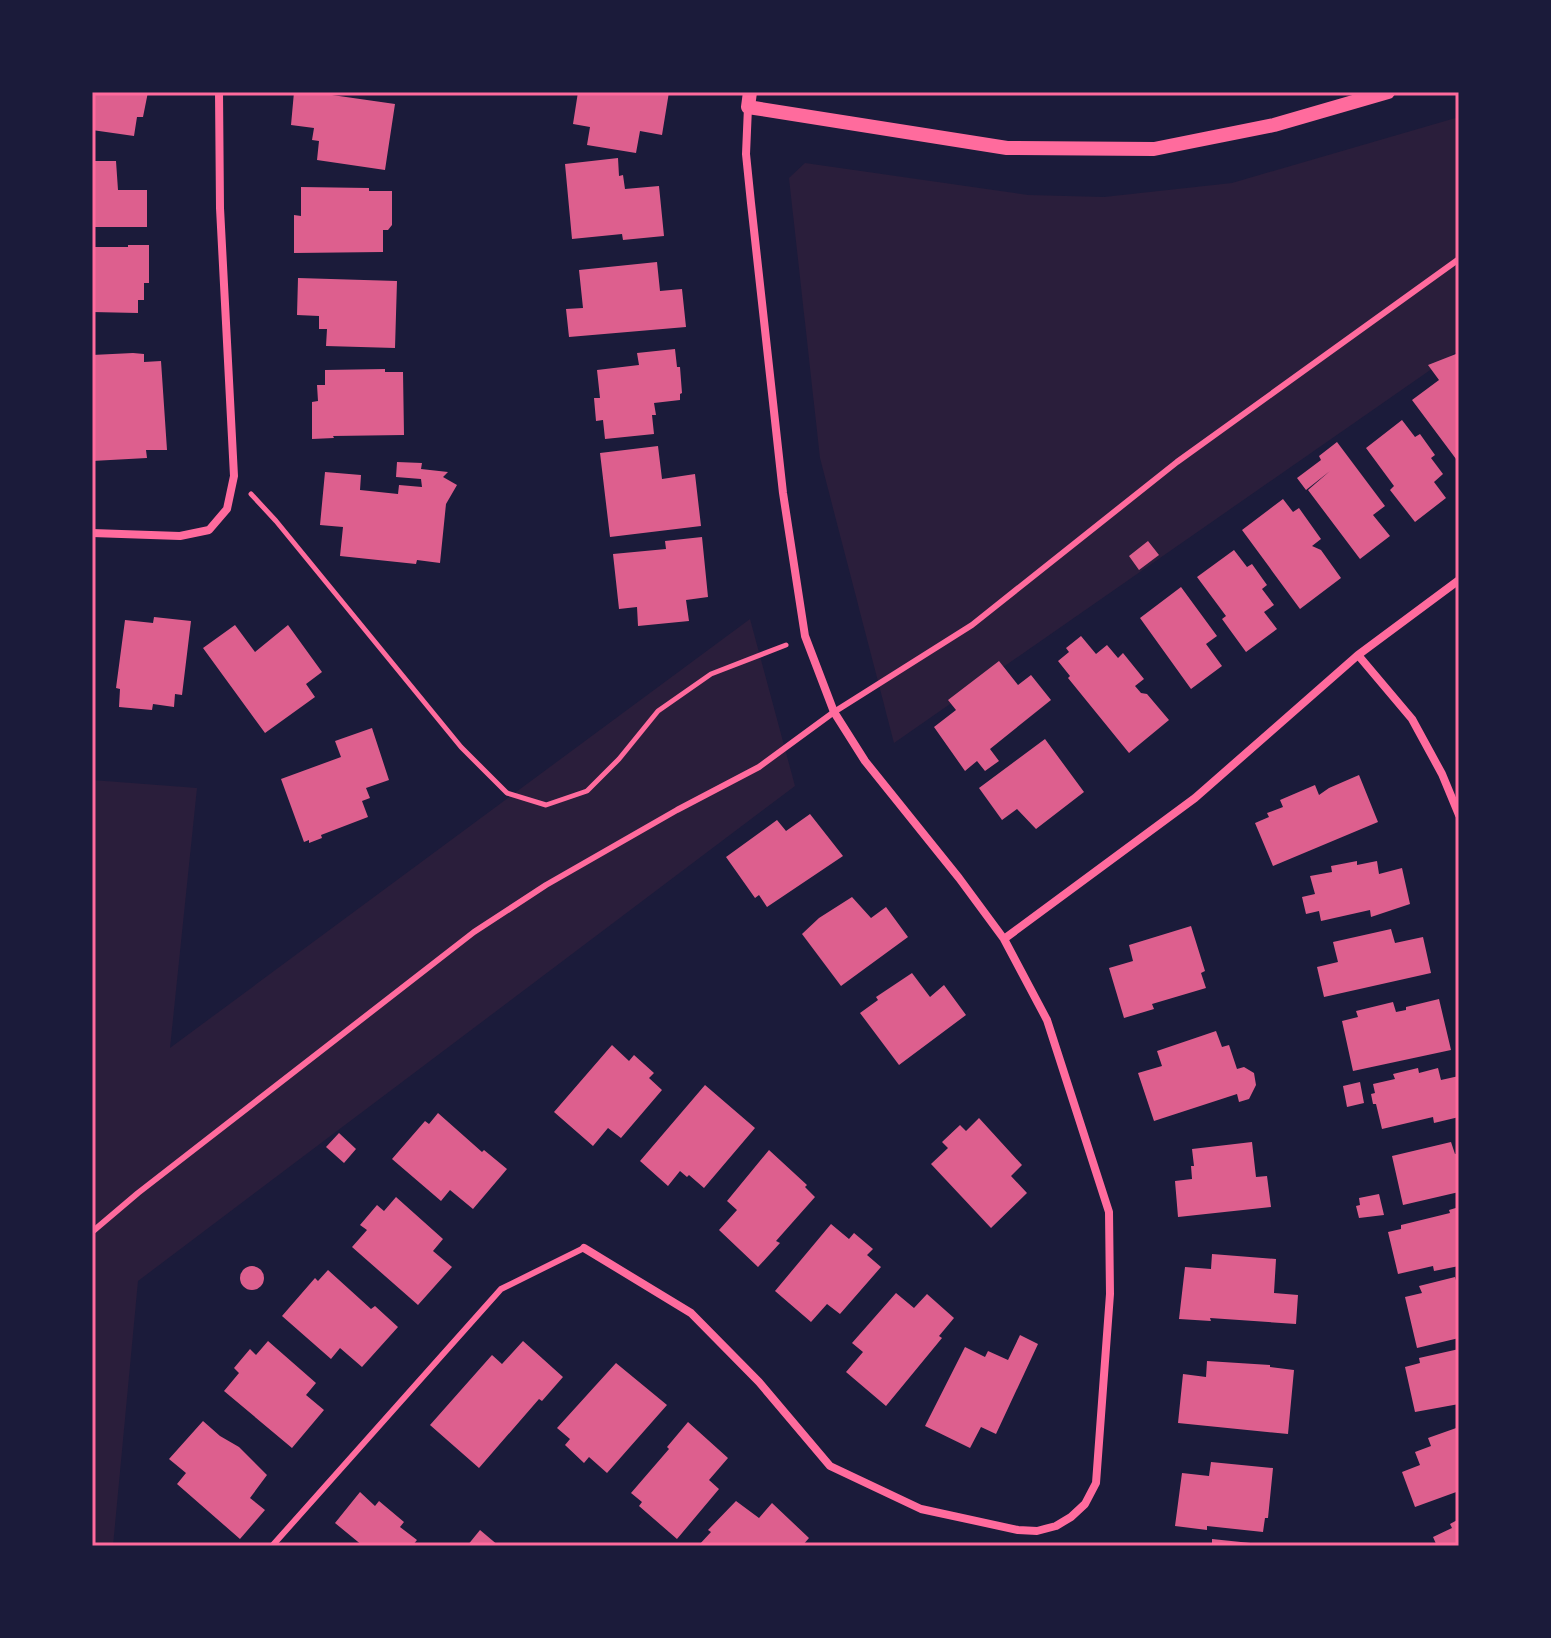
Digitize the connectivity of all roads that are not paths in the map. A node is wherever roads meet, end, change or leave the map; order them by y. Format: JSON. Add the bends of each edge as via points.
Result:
{"nodes":[{"id":1,"x":219,"y":92,"type":"edge"},
{"id":2,"x":1388,"y":92,"type":"edge"},
{"id":3,"x":749,"y":100,"type":"edge"},
{"id":4,"x":1459,"y":259,"type":"edge"},
{"id":5,"x":92,"y":533,"type":"edge"},
{"id":6,"x":1459,"y":580,"type":"edge"},
{"id":7,"x":1358,"y":655,"type":"junction"},
{"id":8,"x":834,"y":712,"type":"junction"},
{"id":9,"x":1459,"y":815,"type":"edge"},
{"id":10,"x":1004,"y":939,"type":"junction"},
{"id":11,"x":92,"y":1232,"type":"edge"},
{"id":12,"x":584,"y":1248,"type":"joint"},
{"id":13,"x":272,"y":1546,"type":"edge"}],
"edges":[{"from":1,"to":5,"type":"street","via":[[234,476],[227,509],[209,530],[180,536]]},
{"from":2,"to":3,"type":"street","via":[[1274,125],[1154,149],[1007,148]]},
{"from":3,"to":8,"type":"street","via":[[746,154],[783,493],[805,636]]},
{"from":4,"to":8,"type":"lane","via":[[1177,462],[972,625]]},
{"from":6,"to":7,"type":"street"},
{"from":7,"to":9,"type":"street","via":[[1412,719]]},
{"from":7,"to":10,"type":"street","via":[[1195,798]]},
{"from":8,"to":10,"type":"street","via":[[865,761]]},
{"from":8,"to":11,"type":"lane","via":[[759,767],[546,885],[474,932]]},
{"from":10,"to":12,"type":"street","via":[[1047,1020],[1109,1212],[1110,1294],[1096,1483],[1071,1517],[1037,1531],[1018,1530],[921,1509],[830,1466],[691,1313]]},
{"from":12,"to":13,"type":"lane","via":[[501,1289]]}]}
